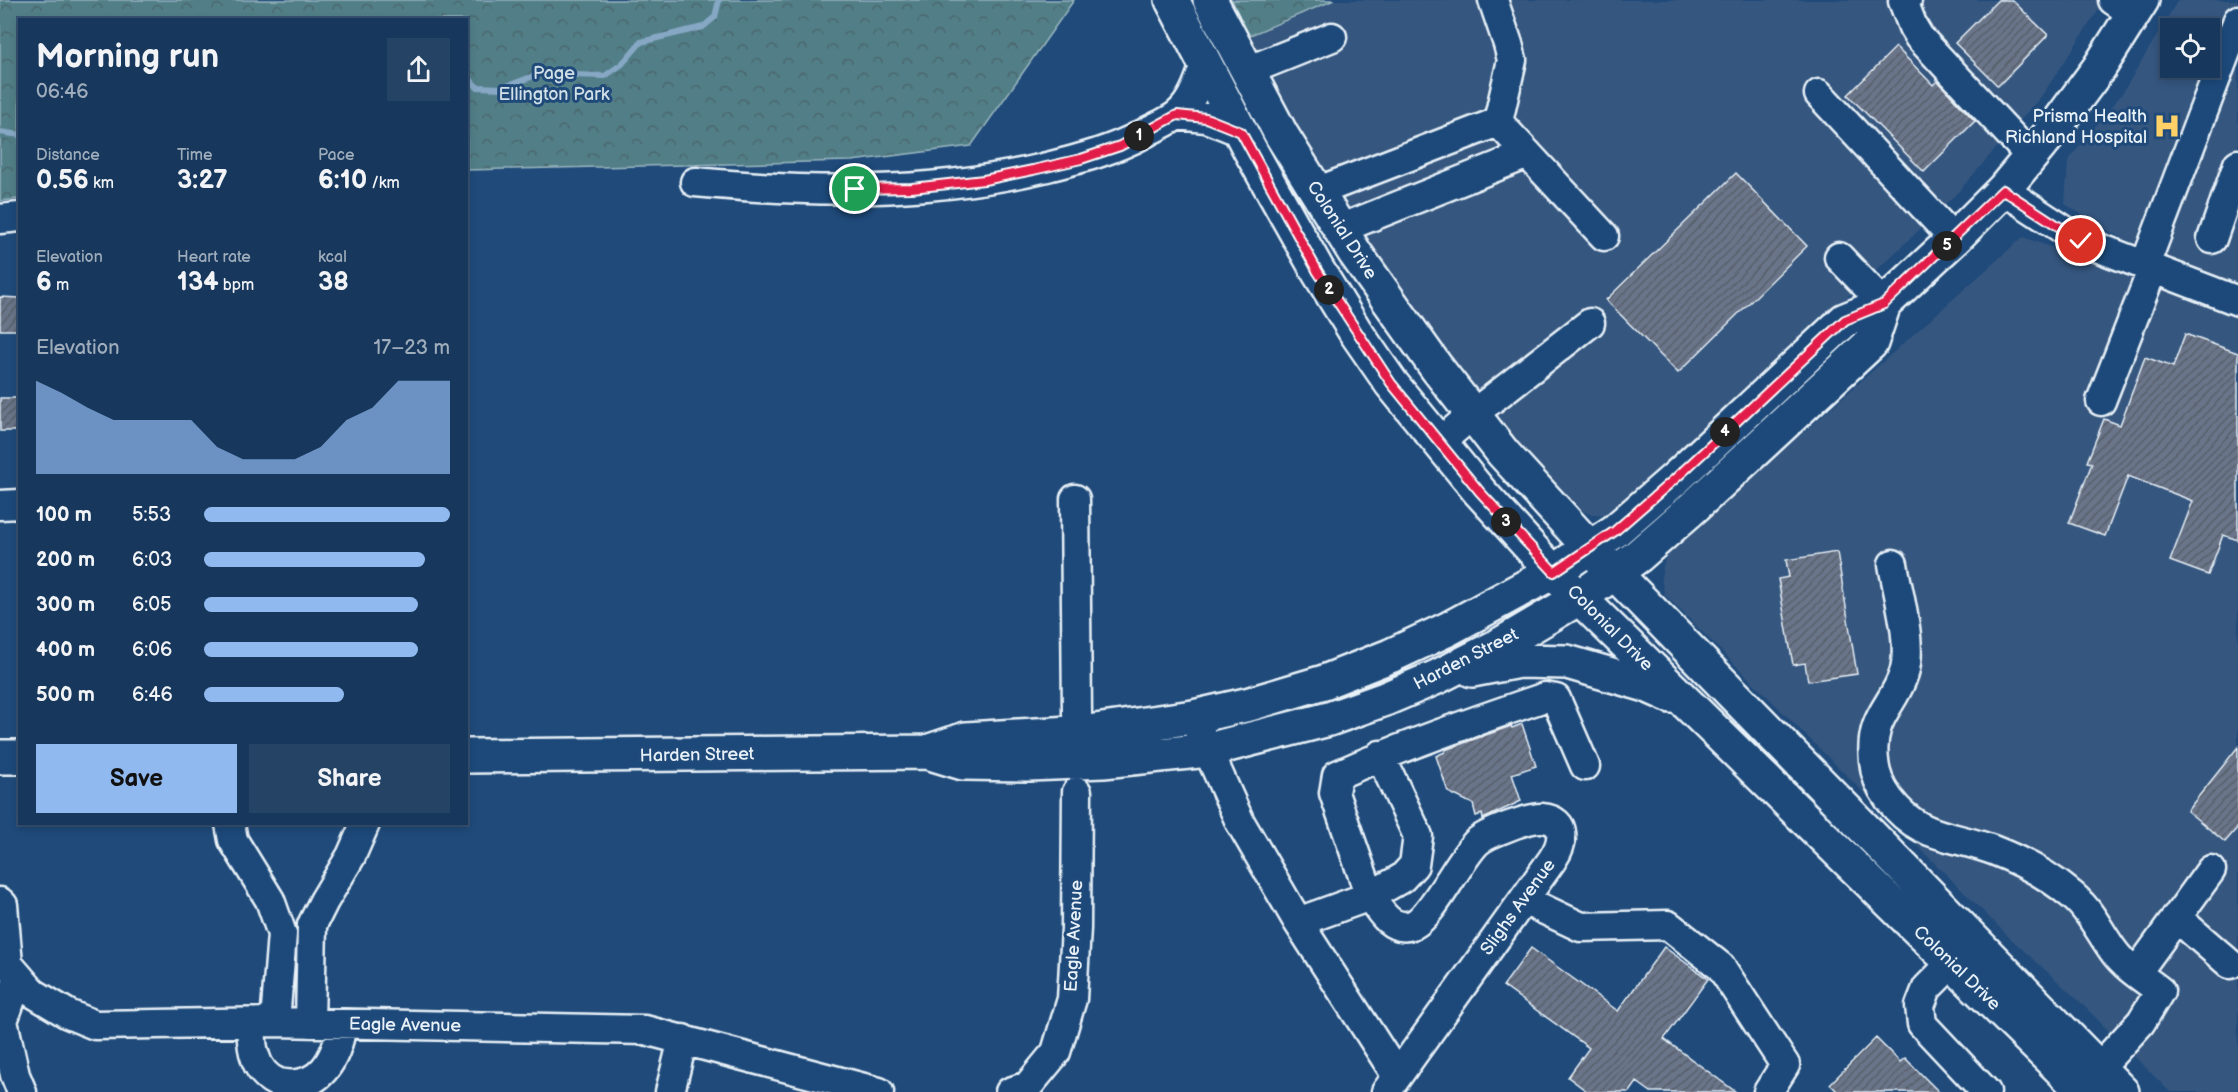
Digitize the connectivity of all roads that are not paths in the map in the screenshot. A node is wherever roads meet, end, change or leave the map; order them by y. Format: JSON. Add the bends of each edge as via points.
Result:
{"nodes":[{"id":1,"x":1172,"y":0,"type":"edge"},
{"id":2,"x":1210,"y":0,"type":"edge"},
{"id":3,"x":1493,"y":0,"type":"edge"},
{"id":4,"x":1907,"y":0,"type":"edge"},
{"id":5,"x":2130,"y":5,"type":"edge"},
{"id":6,"x":2238,"y":20,"type":"edge"},
{"id":7,"x":1332,"y":38,"type":"dead end"},
{"id":8,"x":1204,"y":64,"type":"junction"},
{"id":9,"x":1247,"y":71,"type":"junction"},
{"id":10,"x":2229,"y":73,"type":"edge"},
{"id":11,"x":1819,"y":94,"type":"dead end"},
{"id":12,"x":1177,"y":115,"type":"junction"},
{"id":13,"x":1498,"y":122,"type":"junction"},
{"id":14,"x":1241,"y":132,"type":"junction"},
{"id":15,"x":1528,"y":154,"type":"junction"},
{"id":16,"x":2031,"y":157,"type":"junction"},
{"id":17,"x":2238,"y":164,"type":"edge"},
{"id":18,"x":695,"y":182,"type":"dead end"},
{"id":19,"x":2003,"y":190,"type":"junction"},
{"id":20,"x":1316,"y":192,"type":"junction"},
{"id":21,"x":18,"y":217,"type":"edge"},
{"id":22,"x":0,"y":219,"type":"edge"},
{"id":23,"x":1340,"y":229,"type":"junction"},
{"id":24,"x":1604,"y":236,"type":"dead end"},
{"id":25,"x":1954,"y":239,"type":"junction"},
{"id":26,"x":2212,"y":239,"type":"dead end"},
{"id":27,"x":1839,"y":257,"type":"dead end"},
{"id":28,"x":2149,"y":267,"type":"junction"},
{"id":29,"x":2238,"y":301,"type":"edge"},
{"id":30,"x":1884,"y":304,"type":"junction"},
{"id":31,"x":1590,"y":323,"type":"dead end"},
{"id":32,"x":2101,"y":401,"type":"dead end"},
{"id":33,"x":1473,"y":414,"type":"junction"},
{"id":34,"x":1440,"y":442,"type":"junction"},
{"id":35,"x":1075,"y":499,"type":"dead end"},
{"id":36,"x":18,"y":504,"type":"edge"},
{"id":37,"x":0,"y":505,"type":"edge"},
{"id":38,"x":1590,"y":548,"type":"junction"},
{"id":39,"x":1893,"y":564,"type":"dead end"},
{"id":40,"x":1554,"y":572,"type":"junction"},
{"id":41,"x":1615,"y":573,"type":"junction"},
{"id":42,"x":1580,"y":597,"type":"junction"},
{"id":43,"x":1437,"y":676,"type":"junction"},
{"id":44,"x":1688,"y":704,"type":"junction"},
{"id":45,"x":1077,"y":710,"type":"dead end"},
{"id":46,"x":1193,"y":717,"type":"junction"},
{"id":47,"x":1208,"y":750,"type":"junction"},
{"id":48,"x":927,"y":752,"type":"junction"},
{"id":49,"x":1380,"y":755,"type":"junction"},
{"id":50,"x":468,"y":756,"type":"edge"},
{"id":51,"x":0,"y":757,"type":"edge"},
{"id":52,"x":18,"y":757,"type":"edge"},
{"id":53,"x":1585,"y":766,"type":"dead end"},
{"id":54,"x":1077,"y":792,"type":"dead end"},
{"id":55,"x":230,"y":825,"type":"edge"},
{"id":56,"x":365,"y":825,"type":"edge"},
{"id":57,"x":2211,"y":870,"type":"dead end"},
{"id":58,"x":1532,"y":889,"type":"junction"},
{"id":59,"x":0,"y":902,"type":"edge"},
{"id":60,"x":1376,"y":905,"type":"junction"},
{"id":61,"x":2176,"y":917,"type":"junction"},
{"id":62,"x":1298,"y":922,"type":"junction"},
{"id":63,"x":1952,"y":963,"type":"junction"},
{"id":64,"x":2230,"y":964,"type":"dead end"},
{"id":65,"x":2137,"y":972,"type":"junction"},
{"id":66,"x":19,"y":977,"type":"junction"},
{"id":67,"x":263,"y":1023,"type":"junction"},
{"id":68,"x":310,"y":1023,"type":"junction"},
{"id":69,"x":342,"y":1024,"type":"junction"},
{"id":70,"x":683,"y":1039,"type":"junction"},
{"id":71,"x":1391,"y":1084,"type":"edge"},
{"id":72,"x":2081,"y":1084,"type":"edge"},
{"id":73,"x":22,"y":1092,"type":"edge"},
{"id":74,"x":670,"y":1092,"type":"edge"},
{"id":75,"x":879,"y":1092,"type":"edge"},
{"id":76,"x":1010,"y":1092,"type":"edge"},
{"id":77,"x":1768,"y":1092,"type":"edge"},
{"id":78,"x":1986,"y":1092,"type":"edge"},
{"id":79,"x":2122,"y":1092,"type":"edge"}],
"edges":[{"from":1,"to":8,"type":"main road","name":"Colonial Drive"},
{"from":2,"to":9,"type":"main road","name":"Colonial Drive"},
{"from":3,"to":13,"type":"street","via":[[1512,60]]},
{"from":4,"to":16,"type":"street","via":[[1903,1],[1919,37]]},
{"from":5,"to":16,"type":"main road","name":"Harden Street","via":[[2092,76]]},
{"from":6,"to":10,"type":"street"},
{"from":7,"to":9,"type":"street"},
{"from":8,"to":12,"type":"street","via":[[1197,89]]},
{"from":8,"to":14,"type":"main road","name":"Colonial Drive"},
{"from":9,"to":20,"type":"main road","name":"Colonial Drive"},
{"from":10,"to":28,"type":"street"},
{"from":11,"to":25,"type":"street"},
{"from":12,"to":14,"type":"street","via":[[1206,118]]},
{"from":12,"to":18,"type":"street","via":[[1120,146],[1081,159],[984,180],[855,189]]},
{"from":13,"to":15,"type":"street"},
{"from":13,"to":20,"type":"street"},
{"from":14,"to":34,"type":"main road","name":"Colonial Drive","via":[[1355,331],[1391,383]]},
{"from":15,"to":23,"type":"street"},
{"from":15,"to":24,"type":"street"},
{"from":16,"to":19,"type":"main road","name":"Harden Street"},
{"from":17,"to":26,"type":"street"},
{"from":19,"to":25,"type":"main road","name":"Harden Street"},
{"from":19,"to":28,"type":"street","via":[[2081,241]]},
{"from":20,"to":23,"type":"main road","name":"Colonial Drive"},
{"from":21,"to":22,"type":"street"},
{"from":23,"to":33,"type":"main road","name":"Colonial Drive","via":[[1436,368]]},
{"from":25,"to":30,"type":"main road","name":"Harden Street"},
{"from":27,"to":30,"type":"street"},
{"from":28,"to":29,"type":"street"},
{"from":28,"to":32,"type":"street"},
{"from":30,"to":38,"type":"main road","name":"Harden Street","via":[[1845,320],[1677,477]]},
{"from":30,"to":41,"type":"main road","name":"Harden Street","via":[[1870,344],[1696,505]]},
{"from":31,"to":33,"type":"street"},
{"from":33,"to":34,"type":"street"},
{"from":33,"to":38,"type":"main road","name":"Colonial Drive","via":[[1503,453]]},
{"from":34,"to":40,"type":"main road","name":"Colonial Drive"},
{"from":35,"to":45,"type":"street"},
{"from":36,"to":37,"type":"street"},
{"from":38,"to":40,"type":"main road","name":"Harden Street"},
{"from":38,"to":41,"type":"main road","name":"Colonial Drive"},
{"from":39,"to":65,"type":"street","via":[[1906,661],[1904,673],[1873,735],[1874,764],[1885,793],[1922,829],[2011,857],[2069,892],[2092,915],[2116,954]]},
{"from":40,"to":42,"type":"main road","name":"Colonial Drive"},
{"from":40,"to":46,"type":"main road","name":"Harden Street","via":[[1390,656],[1324,682]]},
{"from":41,"to":42,"type":"main road","name":"Harden Street"},
{"from":41,"to":72,"type":"main road","name":"Colonial Drive"},
{"from":42,"to":43,"type":"main road","name":"Harden Street","via":[[1498,646]]},
{"from":42,"to":44,"type":"main road","name":"Colonial Drive"},
{"from":43,"to":44,"type":"main road","via":[[1519,661],[1567,662],[1646,685]]},
{"from":43,"to":47,"type":"main road","name":"Harden Street","via":[[1329,719]]},
{"from":44,"to":63,"type":"main road","name":"Colonial Drive"},
{"from":46,"to":47,"type":"street","name":"Slighs Avenue"},
{"from":46,"to":48,"type":"main road","name":"Harden Street","via":[[1088,732],[966,739]]},
{"from":47,"to":48,"type":"main road","name":"Harden Street","via":[[1029,764],[963,763]]},
{"from":47,"to":62,"type":"street","name":"Slighs Avenue","via":[[1240,822]]},
{"from":48,"to":50,"type":"main road","name":"Harden Street"},
{"from":49,"to":53,"type":"street","via":[[1545,697],[1556,699]]},
{"from":49,"to":60,"type":"street","via":[[1418,836],[1414,865]]},
{"from":49,"to":60,"type":"street","via":[[1337,775],[1334,793]]},
{"from":51,"to":52,"type":"main road"},
{"from":54,"to":76,"type":"street","name":"Eagle Avenue","via":[[1071,999],[1056,1052],[1028,1086]]},
{"from":55,"to":67,"type":"street","via":[[233,840],[270,900],[282,934]]},
{"from":56,"to":68,"type":"street","via":[[312,925]]},
{"from":57,"to":61,"type":"street"},
{"from":58,"to":60,"type":"street","name":"Slighs Avenue","via":[[1560,848],[1562,837],[1556,825],[1541,818],[1504,827],[1479,840],[1429,910],[1412,925],[1389,922]]},
{"from":58,"to":71,"type":"street","name":"Slighs Avenue"},
{"from":58,"to":77,"type":"street","via":[[1581,927],[1668,925],[1721,967],[1785,1065]]},
{"from":59,"to":66,"type":"street","name":"Eagle Avenue","via":[[8,964]]},
{"from":60,"to":62,"type":"street"},
{"from":61,"to":64,"type":"street"},
{"from":61,"to":65,"type":"street"},
{"from":62,"to":71,"type":"street","name":"Slighs Avenue"},
{"from":63,"to":72,"type":"main road","name":"Colonial Drive"},
{"from":63,"to":78,"type":"street","via":[[1927,988],[1920,1006],[1922,1024]]},
{"from":65,"to":72,"type":"street","via":[[2160,992],[2140,1022]]},
{"from":66,"to":67,"type":"street","name":"Eagle Avenue","via":[[33,993],[95,1025]]},
{"from":66,"to":73,"type":"street","via":[[3,1021]]},
{"from":67,"to":68,"type":"street","name":"Eagle Avenue"},
{"from":67,"to":69,"type":"street","via":[[254,1055],[261,1070],[273,1081],[289,1087],[308,1085],[324,1073],[334,1057]]},
{"from":68,"to":69,"type":"street","name":"Eagle Avenue"},
{"from":69,"to":70,"type":"street","name":"Eagle Avenue","via":[[645,1030]]},
{"from":70,"to":74,"type":"street"},
{"from":70,"to":75,"type":"street","name":"Eagle Avenue"},
{"from":72,"to":79,"type":"main road","name":"Colonial Drive"}]}
